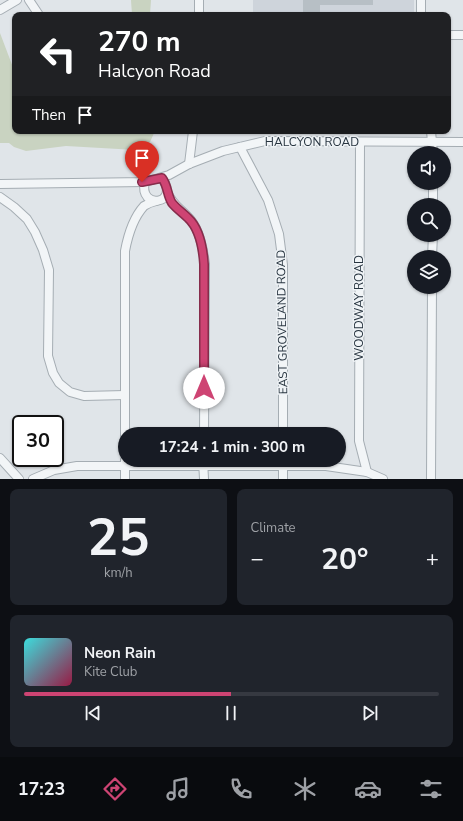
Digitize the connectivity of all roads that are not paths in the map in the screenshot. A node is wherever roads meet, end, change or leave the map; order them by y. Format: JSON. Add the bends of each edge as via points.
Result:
{"nodes":[{"id":1,"x":17,"y":0,"type":"edge"},
{"id":2,"x":29,"y":0,"type":"edge"},
{"id":3,"x":199,"y":0,"type":"edge"},
{"id":4,"x":420,"y":0,"type":"edge"},
{"id":5,"x":0,"y":10,"type":"edge"},
{"id":6,"x":37,"y":12,"type":"edge"},
{"id":7,"x":199,"y":12,"type":"edge"},
{"id":8,"x":420,"y":12,"type":"edge"},
{"id":9,"x":451,"y":35,"type":"edge"},
{"id":10,"x":463,"y":35,"type":"edge"},
{"id":11,"x":193,"y":134,"type":"edge"},
{"id":12,"x":431,"y":134,"type":"edge"},
{"id":13,"x":360,"y":142,"type":"junction"},
{"id":14,"x":432,"y":142,"type":"junction"},
{"id":15,"x":463,"y":142,"type":"edge"},
{"id":16,"x":432,"y":146,"type":"edge"},
{"id":17,"x":240,"y":147,"type":"junction"},
{"id":18,"x":189,"y":164,"type":"junction"},
{"id":19,"x":162,"y":178,"type":"junction"},
{"id":20,"x":146,"y":182,"type":"junction"},
{"id":21,"x":0,"y":184,"type":"edge"},
{"id":22,"x":144,"y":192,"type":"junction"},
{"id":23,"x":167,"y":192,"type":"junction"},
{"id":24,"x":0,"y":197,"type":"edge"},
{"id":25,"x":158,"y":201,"type":"junction"},
{"id":26,"x":173,"y":204,"type":"junction"},
{"id":27,"x":144,"y":206,"type":"junction"},
{"id":28,"x":432,"y":294,"type":"edge"},
{"id":29,"x":125,"y":395,"type":"junction"},
{"id":30,"x":125,"y":427,"type":"edge"},
{"id":31,"x":204,"y":427,"type":"edge"},
{"id":32,"x":283,"y":427,"type":"edge"},
{"id":33,"x":0,"y":458,"type":"edge"},
{"id":34,"x":118,"y":463,"type":"edge"},
{"id":35,"x":125,"y":467,"type":"edge"},
{"id":36,"x":203,"y":467,"type":"edge"},
{"id":37,"x":283,"y":467,"type":"edge"},
{"id":38,"x":333,"y":467,"type":"edge"},
{"id":39,"x":367,"y":472,"type":"junction"},
{"id":40,"x":18,"y":479,"type":"edge"},
{"id":41,"x":33,"y":479,"type":"edge"},
{"id":42,"x":125,"y":479,"type":"edge"},
{"id":43,"x":204,"y":479,"type":"edge"},
{"id":44,"x":283,"y":479,"type":"edge"},
{"id":45,"x":383,"y":479,"type":"edge"},
{"id":46,"x":431,"y":479,"type":"edge"}],
"edges":[{"from":1,"to":5,"type":"street"},
{"from":2,"to":6,"type":"street"},
{"from":3,"to":7,"type":"street"},
{"from":4,"to":8,"type":"street"},
{"from":9,"to":10,"type":"street"},
{"from":11,"to":18,"type":"street"},
{"from":12,"to":14,"type":"street"},
{"from":13,"to":14,"type":"street","name":"HALCYON ROAD"},
{"from":13,"to":17,"type":"street","name":"HALCYON ROAD","via":[[265,141]]},
{"from":13,"to":39,"type":"street","name":"WOODWAY ROAD","via":[[359,442]]},
{"from":14,"to":15,"type":"street","name":"HALCYON ROAD"},
{"from":14,"to":16,"type":"street"},
{"from":17,"to":18,"type":"street","name":"HALCYON ROAD"},
{"from":17,"to":32,"type":"street","name":"EAST GROVELAND ROAD","via":[[268,200],[279,234],[283,265]]},
{"from":18,"to":19,"type":"street","name":"HALCYON ROAD"},
{"from":19,"to":20,"type":"street","name":"HALCYON ROAD"},
{"from":19,"to":23,"type":"street","via":[[168,188]]},
{"from":20,"to":21,"type":"street","name":"HALCYON ROAD"},
{"from":20,"to":22,"type":"street"},
{"from":22,"to":25,"type":"street","via":[[148,199]]},
{"from":22,"to":27,"type":"street"},
{"from":23,"to":25,"type":"street","via":[[163,199]]},
{"from":23,"to":26,"type":"street"},
{"from":24,"to":29,"type":"street","via":[[26,219],[43,250],[49,270],[48,356],[56,378],[70,392],[84,396]]},
{"from":25,"to":26,"type":"street"},
{"from":25,"to":27,"type":"street"},
{"from":26,"to":31,"type":"street","via":[[190,219],[203,252]]},
{"from":27,"to":29,"type":"street","via":[[133,223],[125,251]]},
{"from":28,"to":46,"type":"street"},
{"from":29,"to":30,"type":"street"},
{"from":33,"to":40,"type":"street"},
{"from":34,"to":41,"type":"street","via":[[54,470]]},
{"from":35,"to":42,"type":"street"},
{"from":36,"to":43,"type":"street"},
{"from":37,"to":44,"type":"street"},
{"from":38,"to":39,"type":"street"},
{"from":39,"to":45,"type":"street"}]}
